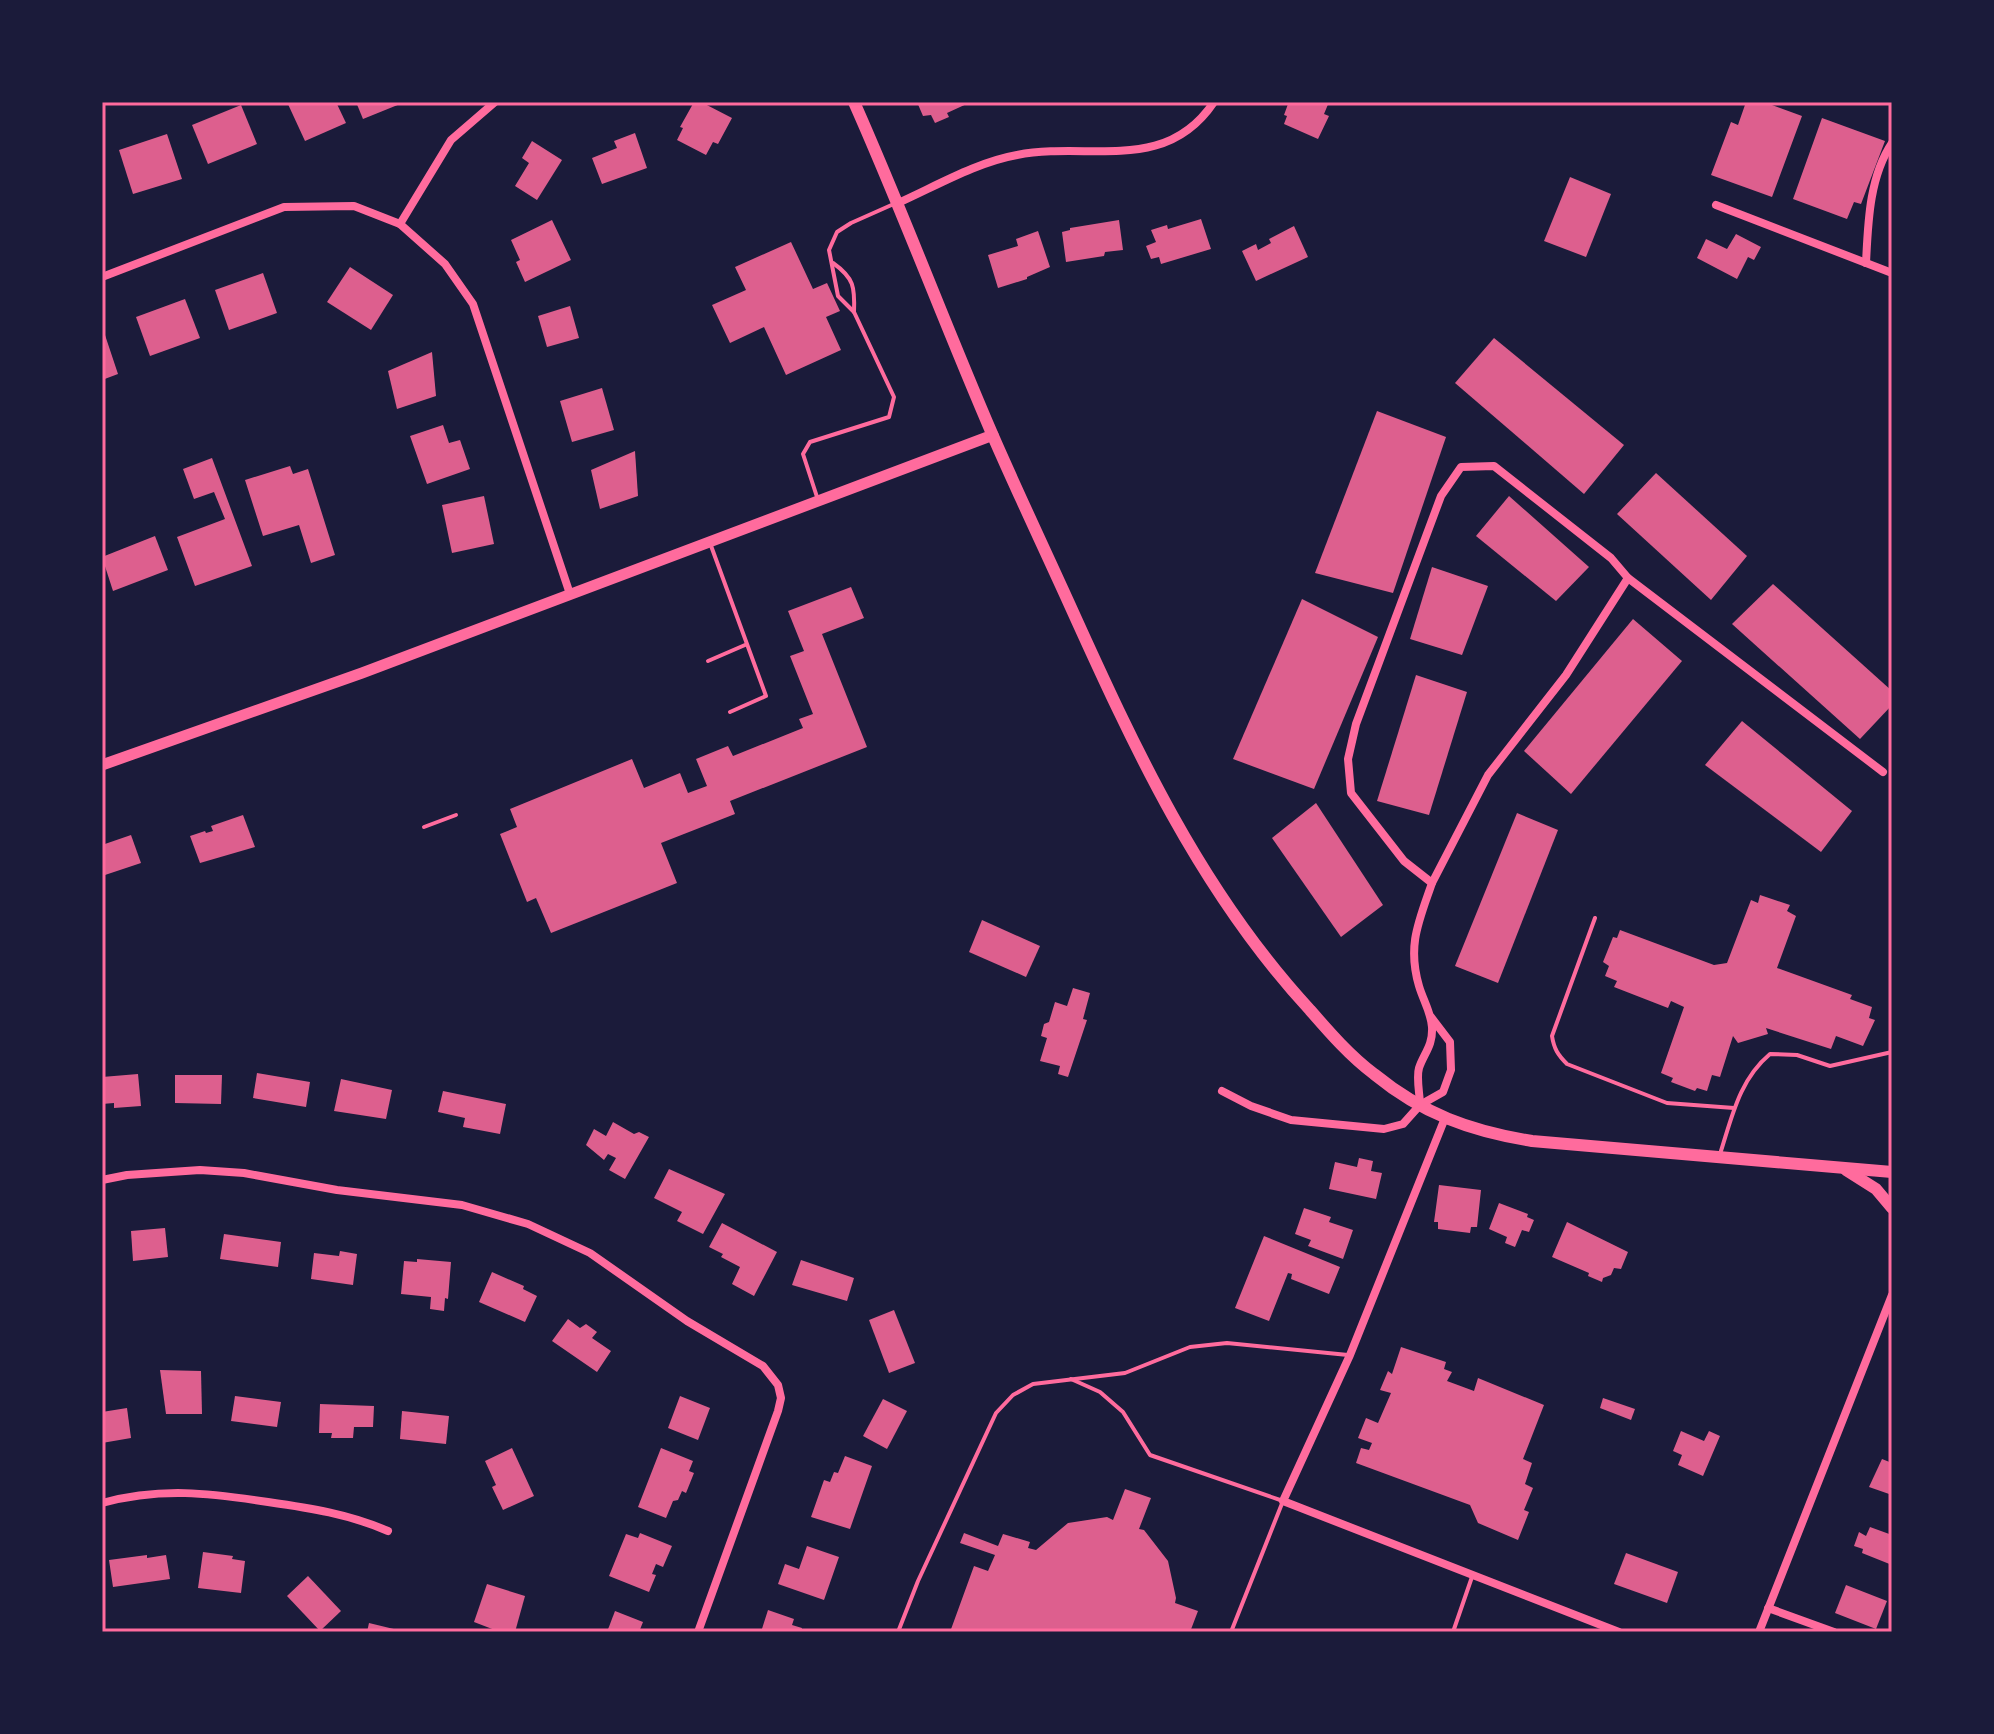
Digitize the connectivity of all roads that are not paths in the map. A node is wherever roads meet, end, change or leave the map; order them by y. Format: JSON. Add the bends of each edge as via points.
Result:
{"nodes":[{"id":1,"x":495,"y":102,"type":"edge"},
{"id":2,"x":854,"y":102,"type":"edge"},
{"id":3,"x":1214,"y":102,"type":"edge"},
{"id":4,"x":1892,"y":143,"type":"edge"},
{"id":5,"x":898,"y":203,"type":"junction"},
{"id":6,"x":1716,"y":205,"type":"dead end"},
{"id":7,"x":400,"y":224,"type":"junction"},
{"id":8,"x":833,"y":263,"type":"junction"},
{"id":9,"x":1866,"y":263,"type":"junction"},
{"id":10,"x":1892,"y":273,"type":"edge"},
{"id":11,"x":102,"y":277,"type":"edge"},
{"id":12,"x":854,"y":312,"type":"junction"},
{"id":13,"x":993,"y":435,"type":"junction"},
{"id":14,"x":818,"y":500,"type":"junction"},
{"id":15,"x":709,"y":541,"type":"junction"},
{"id":16,"x":1628,"y":578,"type":"junction"},
{"id":17,"x":570,"y":594,"type":"junction"},
{"id":18,"x":745,"y":645,"type":"junction"},
{"id":19,"x":708,"y":661,"type":"dead end"},
{"id":20,"x":730,"y":712,"type":"dead end"},
{"id":21,"x":102,"y":765,"type":"edge"},
{"id":22,"x":1883,"y":772,"type":"dead end"},
{"id":23,"x":456,"y":815,"type":"dead end"},
{"id":24,"x":424,"y":827,"type":"dead end"},
{"id":25,"x":1432,"y":883,"type":"junction"},
{"id":26,"x":1595,"y":918,"type":"dead end"},
{"id":27,"x":1430,"y":1016,"type":"junction"},
{"id":28,"x":1892,"y":1052,"type":"edge"},
{"id":29,"x":1222,"y":1091,"type":"dead end"},
{"id":30,"x":1420,"y":1105,"type":"junction"},
{"id":31,"x":1734,"y":1108,"type":"junction"},
{"id":32,"x":1445,"y":1118,"type":"junction"},
{"id":33,"x":1720,"y":1157,"type":"junction"},
{"id":34,"x":1839,"y":1167,"type":"junction"},
{"id":35,"x":1892,"y":1172,"type":"edge"},
{"id":36,"x":102,"y":1180,"type":"edge"},
{"id":37,"x":1892,"y":1208,"type":"edge"},
{"id":38,"x":1892,"y":1295,"type":"edge"},
{"id":39,"x":1350,"y":1355,"type":"junction"},
{"id":40,"x":1069,"y":1378,"type":"junction"},
{"id":41,"x":1283,"y":1501,"type":"junction"},
{"id":42,"x":102,"y":1503,"type":"edge"},
{"id":43,"x":388,"y":1531,"type":"dead end"},
{"id":44,"x":1473,"y":1574,"type":"junction"},
{"id":45,"x":1768,"y":1608,"type":"junction"},
{"id":46,"x":698,"y":1632,"type":"edge"},
{"id":47,"x":898,"y":1632,"type":"edge"},
{"id":48,"x":1231,"y":1632,"type":"edge"},
{"id":49,"x":1453,"y":1632,"type":"edge"},
{"id":50,"x":1619,"y":1632,"type":"edge"},
{"id":51,"x":1759,"y":1632,"type":"edge"},
{"id":52,"x":1834,"y":1632,"type":"edge"}],
"edges":[{"from":1,"to":7,"type":"street","via":[[451,140]]},
{"from":2,"to":5,"type":"main road"},
{"from":3,"to":5,"type":"street","via":[[1203,118],[1166,143],[1135,151],[1016,155]]},
{"from":4,"to":9,"type":"street","via":[[1870,206]]},
{"from":5,"to":8,"type":"lane","via":[[837,232],[829,250]]},
{"from":5,"to":13,"type":"main road"},
{"from":6,"to":9,"type":"street"},
{"from":7,"to":11,"type":"street","via":[[354,206],[284,207]]},
{"from":7,"to":17,"type":"street","via":[[445,264],[473,304]]},
{"from":8,"to":12,"type":"lane","via":[[838,296]]},
{"from":8,"to":12,"type":"lane","via":[[849,274]]},
{"from":9,"to":10,"type":"street"},
{"from":12,"to":14,"type":"lane","via":[[894,406],[889,417],[810,442],[803,454]]},
{"from":13,"to":14,"type":"street"},
{"from":13,"to":30,"type":"main road","via":[[1150,780],[1210,882],[1280,978],[1354,1058]]},
{"from":14,"to":15,"type":"street"},
{"from":15,"to":17,"type":"street"},
{"from":15,"to":18,"type":"lane"},
{"from":16,"to":22,"type":"street"},
{"from":16,"to":25,"type":"street","via":[[1566,675],[1488,775]]},
{"from":16,"to":25,"type":"street","via":[[1611,558],[1494,466],[1461,467],[1441,496],[1356,724],[1348,759],[1351,793],[1404,861]]},
{"from":17,"to":21,"type":"street"},
{"from":18,"to":19,"type":"lane"},
{"from":18,"to":20,"type":"lane","via":[[766,696]]},
{"from":23,"to":24,"type":"lane"},
{"from":25,"to":27,"type":"street","via":[[1413,938],[1413,962]]},
{"from":26,"to":31,"type":"lane","via":[[1552,1036],[1559,1056],[1567,1064],[1667,1103]]},
{"from":27,"to":30,"type":"street","via":[[1429,1051],[1418,1070]]},
{"from":27,"to":30,"type":"street","via":[[1450,1042],[1451,1070],[1443,1092]]},
{"from":28,"to":31,"type":"lane","via":[[1830,1066],[1797,1055],[1770,1054],[1753,1068]]},
{"from":29,"to":30,"type":"street","via":[[1291,1120],[1384,1129],[1403,1124]]},
{"from":30,"to":32,"type":"main road"},
{"from":31,"to":33,"type":"lane"},
{"from":32,"to":33,"type":"main road","via":[[1487,1134],[1532,1141]]},
{"from":32,"to":39,"type":"street"},
{"from":33,"to":34,"type":"main road"},
{"from":34,"to":35,"type":"main road"},
{"from":34,"to":37,"type":"main road","via":[[1876,1189]]},
{"from":36,"to":46,"type":"street","via":[[200,1170],[244,1173],[462,1205],[528,1224],[590,1253],[763,1366],[778,1385],[778,1411]]},
{"from":38,"to":45,"type":"street"},
{"from":39,"to":40,"type":"lane","via":[[1227,1343],[1190,1347],[1125,1373]]},
{"from":39,"to":41,"type":"street"},
{"from":40,"to":41,"type":"lane","via":[[1100,1392],[1123,1412],[1150,1455]]},
{"from":40,"to":47,"type":"lane","via":[[1033,1384],[996,1413]]},
{"from":41,"to":44,"type":"street"},
{"from":41,"to":48,"type":"lane"},
{"from":42,"to":43,"type":"street","via":[[177,1491],[210,1493],[332,1511]]},
{"from":44,"to":49,"type":"lane"},
{"from":44,"to":50,"type":"street"},
{"from":45,"to":51,"type":"street"},
{"from":45,"to":52,"type":"street"}]}
